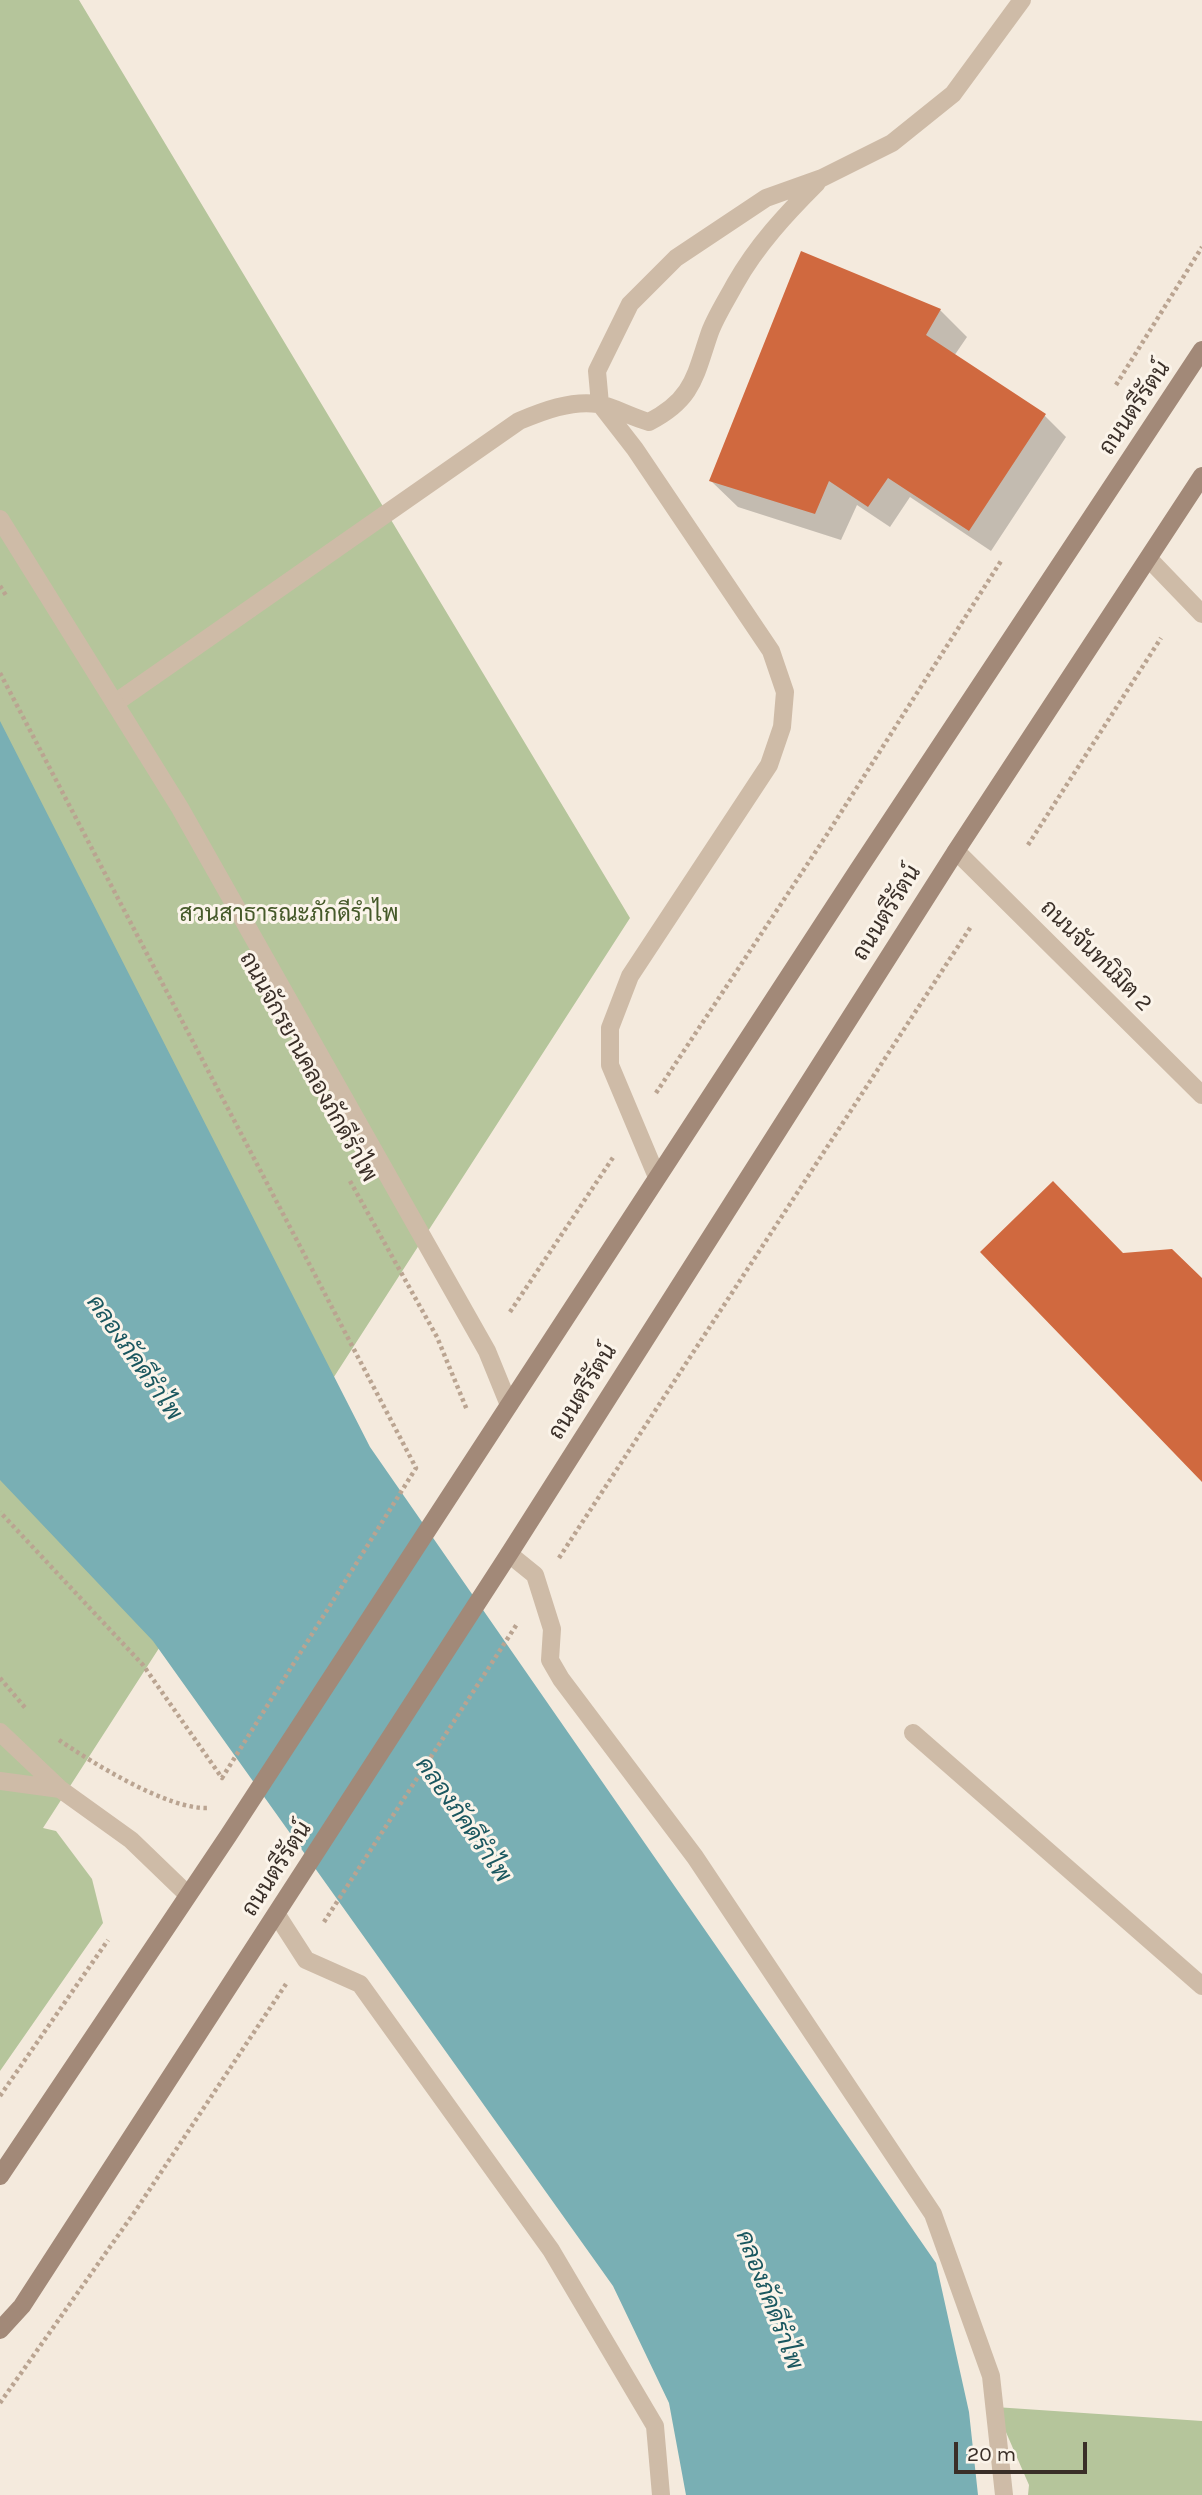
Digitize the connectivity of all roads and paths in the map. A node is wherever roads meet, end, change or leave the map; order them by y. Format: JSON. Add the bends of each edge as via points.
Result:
{"nodes":[{"id":1,"x":1022,"y":0,"type":"edge"},
{"id":2,"x":822,"y":178,"type":"junction"},
{"id":3,"x":1202,"y":247,"type":"edge"},
{"id":4,"x":1202,"y":350,"type":"edge"},
{"id":5,"x":1115,"y":384,"type":"dead end"},
{"id":6,"x":600,"y":404,"type":"junction"},
{"id":7,"x":1202,"y":476,"type":"edge"},
{"id":8,"x":0,"y":519,"type":"edge"},
{"id":9,"x":1149,"y":559,"type":"junction"},
{"id":10,"x":1000,"y":561,"type":"dead end"},
{"id":11,"x":0,"y":586,"type":"edge"},
{"id":12,"x":13,"y":605,"type":"dead end"},
{"id":13,"x":1202,"y":614,"type":"edge"},
{"id":14,"x":1161,"y":638,"type":"dead end"},
{"id":15,"x":0,"y":673,"type":"edge"},
{"id":16,"x":115,"y":703,"type":"junction"},
{"id":17,"x":1028,"y":845,"type":"dead end"},
{"id":18,"x":956,"y":851,"type":"junction"},
{"id":19,"x":972,"y":925,"type":"dead end"},
{"id":20,"x":1202,"y":1095,"type":"edge"},
{"id":21,"x":649,"y":1103,"type":"dead end"},
{"id":22,"x":618,"y":1150,"type":"dead end"},
{"id":23,"x":657,"y":1177,"type":"junction"},
{"id":24,"x":349,"y":1179,"type":"dead end"},
{"id":25,"x":510,"y":1312,"type":"dead end"},
{"id":26,"x":461,"y":1394,"type":"dead end"},
{"id":27,"x":509,"y":1405,"type":"junction"},
{"id":28,"x":0,"y":1512,"type":"edge"},
{"id":29,"x":509,"y":1554,"type":"junction"},
{"id":30,"x":558,"y":1559,"type":"dead end"},
{"id":31,"x":521,"y":1617,"type":"dead end"},
{"id":32,"x":0,"y":1678,"type":"edge"},
{"id":33,"x":34,"y":1718,"type":"dead end"},
{"id":34,"x":0,"y":1732,"type":"edge"},
{"id":35,"x":913,"y":1733,"type":"dead end"},
{"id":36,"x":53,"y":1736,"type":"dead end"},
{"id":37,"x":0,"y":1781,"type":"edge"},
{"id":38,"x":60,"y":1789,"type":"junction"},
{"id":39,"x":202,"y":1808,"type":"dead end"},
{"id":40,"x":187,"y":1894,"type":"junction"},
{"id":41,"x":277,"y":1915,"type":"junction"},
{"id":42,"x":324,"y":1922,"type":"dead end"},
{"id":43,"x":107,"y":1940,"type":"dead end"},
{"id":44,"x":286,"y":1984,"type":"dead end"},
{"id":45,"x":1202,"y":1986,"type":"edge"},
{"id":46,"x":0,"y":2096,"type":"edge"},
{"id":47,"x":0,"y":2176,"type":"edge"},
{"id":48,"x":0,"y":2330,"type":"edge"},
{"id":49,"x":0,"y":2403,"type":"edge"},
{"id":50,"x":662,"y":2495,"type":"edge"},
{"id":51,"x":1004,"y":2495,"type":"edge"}],
"edges":[{"from":1,"to":2,"type":"street","via":[[953,94],[892,143]]},
{"from":2,"to":6,"type":"street","via":[[766,198],[676,258],[630,304],[597,371]]},
{"from":2,"to":6,"type":"street","via":[[770,230],[711,330],[691,389],[672,410],[649,422]]},
{"from":3,"to":5,"type":"path"},
{"from":4,"to":23,"type":"main road","name":"ถนนตรีรัตน์"},
{"from":6,"to":16,"type":"street","via":[[549,408],[519,421]]},
{"from":6,"to":23,"type":"street","via":[[771,651],[785,692],[782,727],[769,765],[630,975],[610,1028],[610,1065]]},
{"from":7,"to":9,"type":"main road","name":"ถนนตรีรัตน์"},
{"from":8,"to":16,"type":"street"},
{"from":9,"to":13,"type":"street"},
{"from":9,"to":18,"type":"main road","name":"ถนนตรีรัตน์"},
{"from":10,"to":21,"type":"path"},
{"from":11,"to":12,"type":"path"},
{"from":14,"to":17,"type":"path"},
{"from":15,"to":28,"type":"path","via":[[416,1468],[222,1778],[143,1665]]},
{"from":16,"to":27,"type":"street","via":[[180,808],[488,1351]]},
{"from":18,"to":20,"type":"street","name":"ถนนจันทนิมิต 2"},
{"from":18,"to":29,"type":"main road","name":"ถนนตรีรัตน์"},
{"from":19,"to":30,"type":"path"},
{"from":22,"to":25,"type":"path"},
{"from":23,"to":27,"type":"main road","name":"ถนนตรีรัตน์"},
{"from":24,"to":26,"type":"path","name":"ถนนจักรยานคลองภักดีรำไพ","via":[[438,1337]]},
{"from":27,"to":40,"type":"main road","name":"ถนนตรีรัตน์"},
{"from":29,"to":41,"type":"main road","name":"ถนนตรีรัตน์"},
{"from":29,"to":51,"type":"street","via":[[535,1575],[552,1629],[550,1660],[561,1679],[695,1857],[933,2214],[991,2376]]},
{"from":31,"to":42,"type":"path"},
{"from":32,"to":33,"type":"path"},
{"from":34,"to":38,"type":"street"},
{"from":35,"to":45,"type":"street"},
{"from":36,"to":39,"type":"path","via":[[145,1790]]},
{"from":37,"to":38,"type":"street"},
{"from":38,"to":40,"type":"street","via":[[131,1840]]},
{"from":40,"to":47,"type":"main road","name":"ถนนตรีรัตน์"},
{"from":41,"to":48,"type":"main road","name":"ถนนตรีรัตน์","via":[[22,2306]]},
{"from":41,"to":50,"type":"street","via":[[306,1960],[360,1984],[551,2250],[655,2426]]},
{"from":43,"to":46,"type":"path"},
{"from":44,"to":49,"type":"path","via":[[136,2210]]}]}
